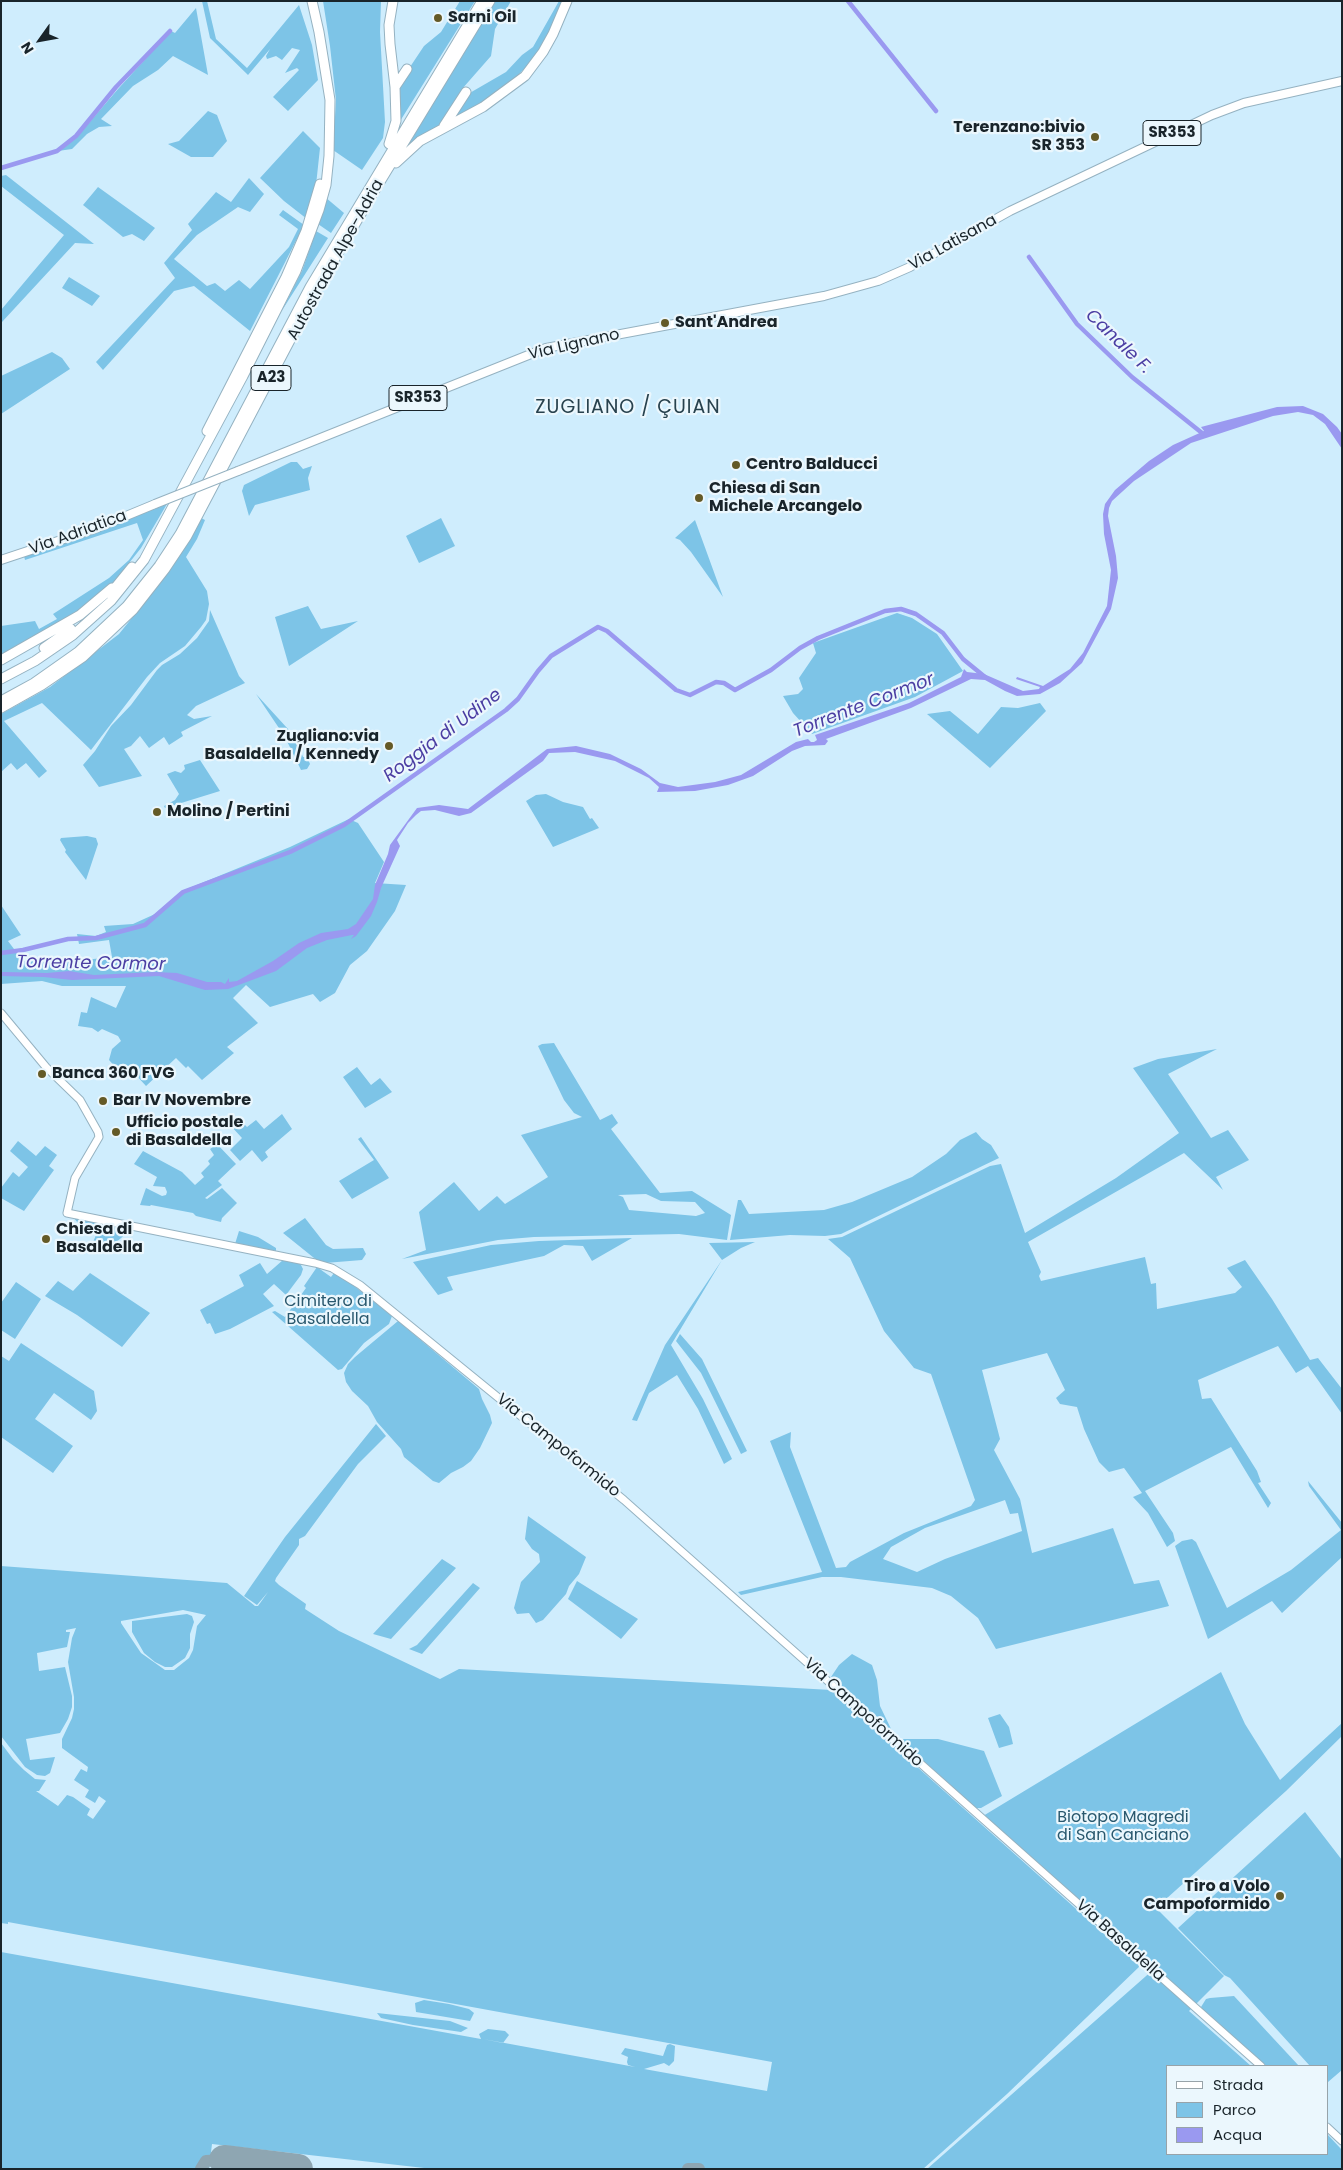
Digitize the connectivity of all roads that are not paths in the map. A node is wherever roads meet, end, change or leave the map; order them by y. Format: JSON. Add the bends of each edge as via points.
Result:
{"nodes":[{"id":1,"x":306,"y":1,"type":"edge"},
{"id":2,"x":312,"y":1,"type":"edge"},
{"id":3,"x":393,"y":1,"type":"edge"},
{"id":4,"x":482,"y":1,"type":"edge"},
{"id":5,"x":490,"y":1,"type":"edge"},
{"id":6,"x":567,"y":1,"type":"edge"},
{"id":7,"x":407,"y":69,"type":"dead end"},
{"id":8,"x":1342,"y":81,"type":"edge"},
{"id":9,"x":395,"y":87,"type":"junction"},
{"id":10,"x":466,"y":92,"type":"dead end"},
{"id":11,"x":440,"y":130,"type":"junction"},
{"id":12,"x":369,"y":193,"type":"junction"},
{"id":13,"x":895,"y":274,"type":"joint"},
{"id":14,"x":155,"y":504,"type":"joint"},
{"id":15,"x":1,"y":560,"type":"edge"},
{"id":16,"x":122,"y":580,"type":"junction"},
{"id":17,"x":1,"y":660,"type":"edge"},
{"id":18,"x":1,"y":673,"type":"edge"},
{"id":19,"x":1,"y":679,"type":"edge"},
{"id":20,"x":1,"y":701,"type":"edge"},
{"id":21,"x":1,"y":708,"type":"edge"},
{"id":22,"x":1,"y":1013,"type":"edge"},
{"id":23,"x":979,"y":1815,"type":"joint"},
{"id":24,"x":1260,"y":2065,"type":"edge"},
{"id":25,"x":1328,"y":2128,"type":"edge"},
{"id":26,"x":1342,"y":2141,"type":"edge"}],
"edges":[{"from":1,"to":16,"type":"highway","number":"A23","via":[[321,69],[324,126],[319,186],[306,231],[282,286],[175,494],[140,556]]},
{"from":2,"to":19,"type":"highway","number":"A23","via":[[330,100],[329,156],[319,210],[296,271],[139,567],[111,601],[73,635]]},
{"from":3,"to":9,"type":"highway","number":"A23","via":[[390,44]]},
{"from":4,"to":12,"type":"highway","name":"Autostrada Alpe-Adria","number":"A23"},
{"from":5,"to":12,"type":"highway","name":"Autostrada Alpe-Adria","number":"A23"},
{"from":6,"to":11,"type":"highway","number":"A23","via":[[554,34],[525,76],[484,107]]},
{"from":7,"to":9,"type":"highway"},
{"from":8,"to":13,"type":"main road","name":"Via Latisana","number":"SR353","via":[[1218,112],[1010,211]]},
{"from":9,"to":12,"type":"highway","number":"A23","via":[[395,129]]},
{"from":10,"to":11,"type":"highway"},
{"from":11,"to":12,"type":"highway","number":"A23","via":[[405,153]]},
{"from":12,"to":20,"type":"highway","name":"Autostrada Alpe-Adria","number":"A23","via":[[310,287],[180,534],[159,566],[127,606],[78,652],[34,683]]},
{"from":12,"to":21,"type":"highway","name":"Autostrada Alpe-Adria","number":"A23","via":[[191,527],[165,569],[133,610],[83,657]]},
{"from":13,"to":14,"type":"main road","name":"Via Lignano","number":"SR353","bridge":true,"via":[[824,296],[546,348]]},
{"from":14,"to":15,"type":"main road","name":"Via Adriatica","number":"SR353","via":[[97,528]]},
{"from":16,"to":17,"type":"highway","number":"A23","via":[[80,615]]},
{"from":16,"to":18,"type":"highway","number":"A23","via":[[70,630]]},
{"from":22,"to":23,"type":"main road","name":"Via Campoformido","via":[[46,1067],[82,1103],[98,1132],[99,1137],[75,1178],[67,1213],[314,1263],[349,1278],[624,1500]]},
{"from":23,"to":24,"type":"main road","name":"Via Basaldella"},
{"from":25,"to":26,"type":"main road"}]}
